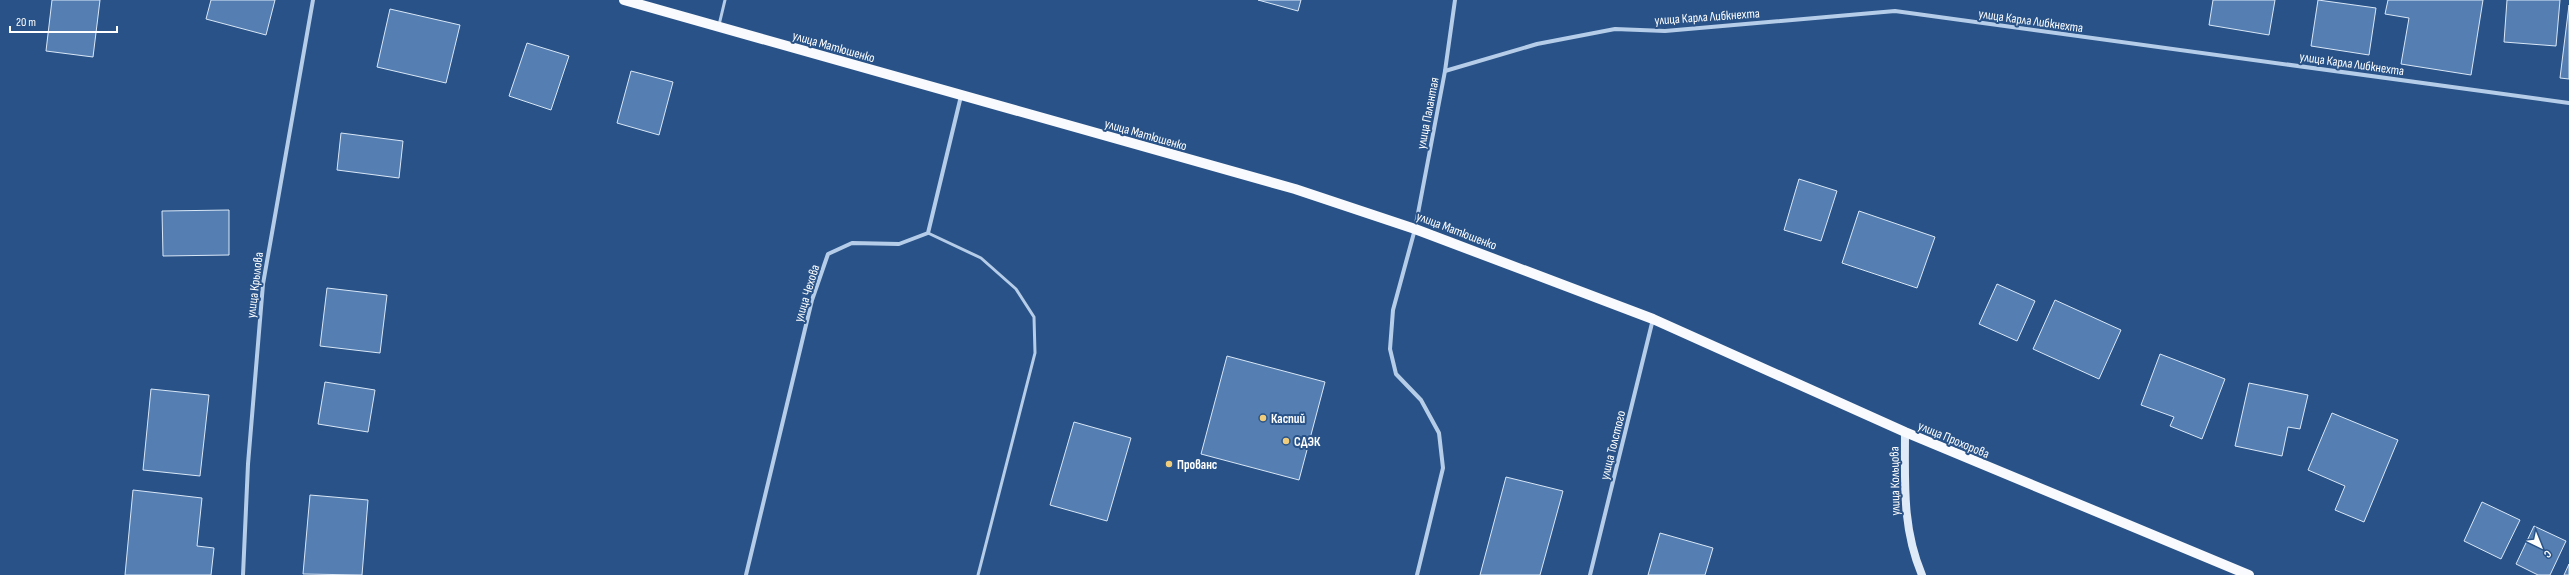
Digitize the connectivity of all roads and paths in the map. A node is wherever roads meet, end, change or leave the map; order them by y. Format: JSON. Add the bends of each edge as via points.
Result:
{"nodes":[{"id":1,"x":313,"y":0,"type":"edge"},
{"id":2,"x":624,"y":0,"type":"edge"},
{"id":3,"x":725,"y":0,"type":"edge"},
{"id":4,"x":1455,"y":0,"type":"edge"},
{"id":5,"x":719,"y":27,"type":"junction"},
{"id":6,"x":1445,"y":71,"type":"junction"},
{"id":7,"x":961,"y":96,"type":"junction"},
{"id":8,"x":2569,"y":103,"type":"edge"},
{"id":9,"x":1416,"y":229,"type":"junction"},
{"id":10,"x":928,"y":233,"type":"junction"},
{"id":11,"x":1653,"y":319,"type":"junction"},
{"id":12,"x":1906,"y":432,"type":"junction"},
{"id":13,"x":243,"y":575,"type":"edge"},
{"id":14,"x":746,"y":575,"type":"edge"},
{"id":15,"x":978,"y":575,"type":"edge"},
{"id":16,"x":1418,"y":575,"type":"edge"},
{"id":17,"x":1590,"y":575,"type":"edge"},
{"id":18,"x":1922,"y":575,"type":"edge"},
{"id":19,"x":2249,"y":575,"type":"edge"}],
"edges":[{"from":1,"to":13,"type":"street","name":"улица Крылова","via":[[263,284],[248,464]]},
{"from":2,"to":5,"type":"main road","name":"улица Матюшенко"},
{"from":3,"to":5,"type":"lane"},
{"from":4,"to":6,"type":"street","name":"улица Палантая"},
{"from":5,"to":7,"type":"main road","name":"улица Матюшенко"},
{"from":6,"to":8,"type":"street","name":"улица Карла Либкнехта","via":[[1537,44],[1615,29],[1665,31],[1895,11]]},
{"from":6,"to":9,"type":"street","name":"улица Палантая"},
{"from":7,"to":9,"type":"main road","name":"улица Матюшенко","via":[[1295,189]]},
{"from":7,"to":10,"type":"street"},
{"from":9,"to":11,"type":"main road","name":"улица Матюшенко"},
{"from":9,"to":16,"type":"street","name":"улица Палантая","via":[[1393,310],[1390,349],[1396,374],[1421,400],[1439,433],[1443,468]]},
{"from":10,"to":14,"type":"street","name":"улица Чехова","via":[[899,244],[852,243],[828,254],[812,300]]},
{"from":10,"to":15,"type":"lane","via":[[981,258],[1016,289],[1034,317],[1035,353]]},
{"from":11,"to":12,"type":"main road","name":"улица Прохорова"},
{"from":11,"to":17,"type":"street","name":"улица Толстого"},
{"from":12,"to":18,"type":"main road","name":"улица Кольцова","via":[[1904,508],[1915,557]]},
{"from":12,"to":19,"type":"main road","name":"улица Прохорова"}]}
